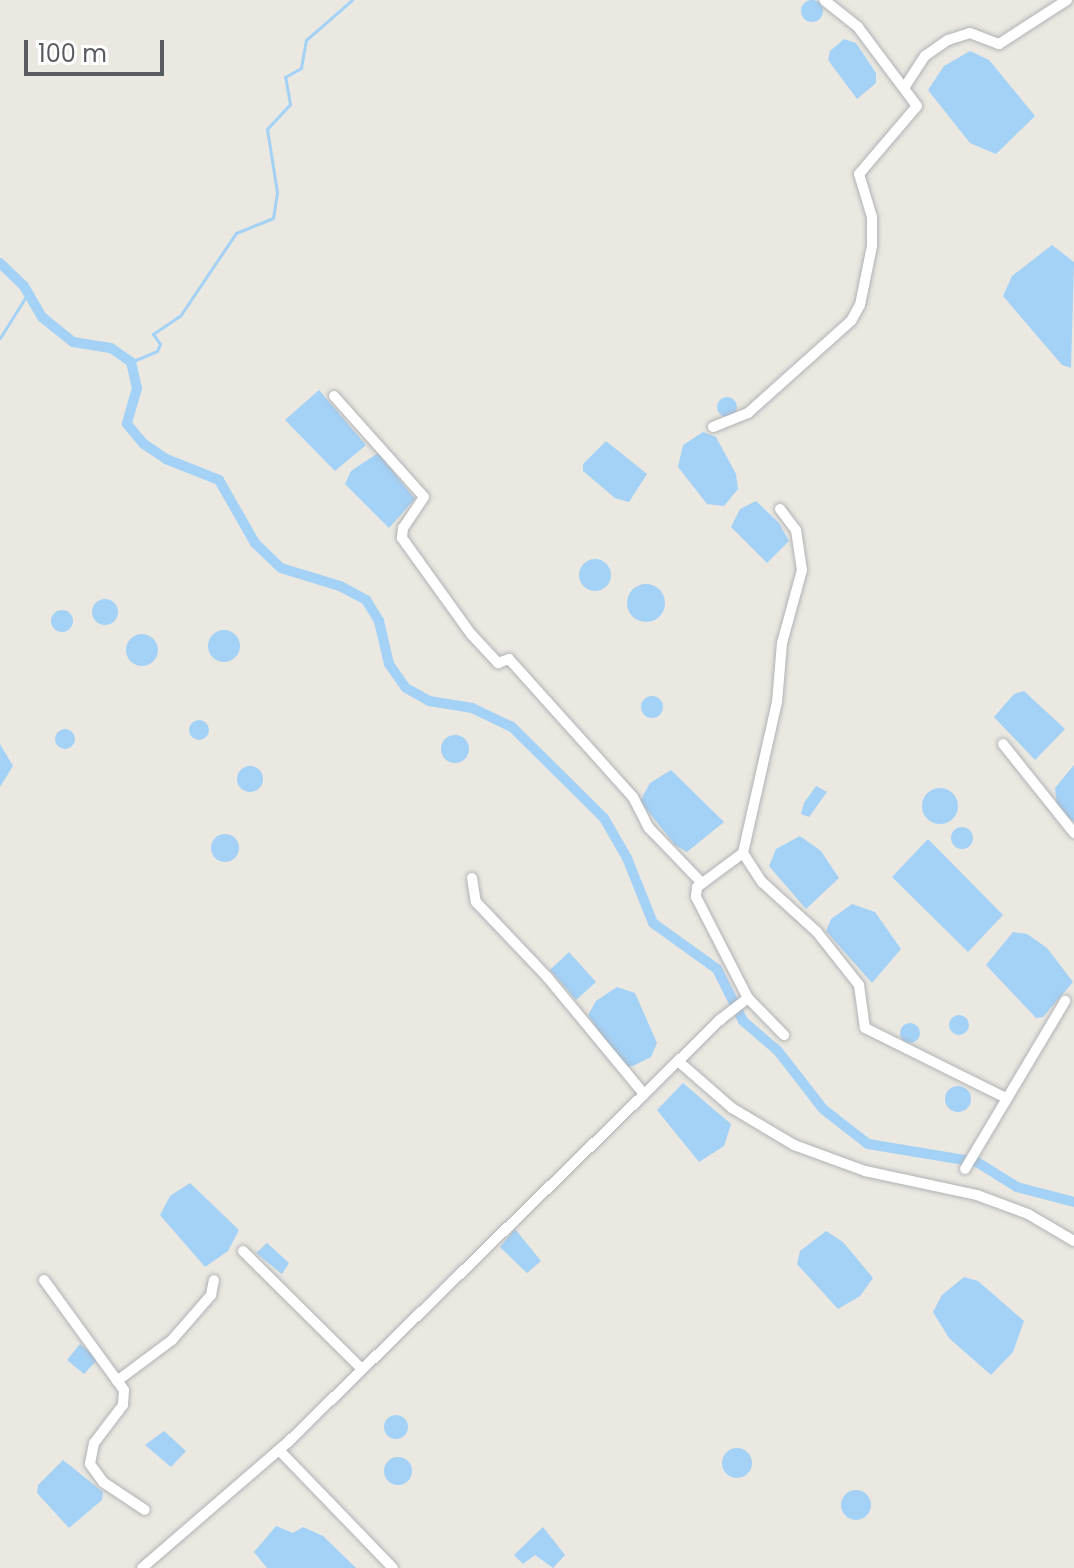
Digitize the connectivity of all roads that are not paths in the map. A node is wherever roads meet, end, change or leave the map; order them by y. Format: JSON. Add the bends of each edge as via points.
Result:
{"nodes":[{"id":1,"x":824,"y":0,"type":"edge"},
{"id":2,"x":1067,"y":0,"type":"edge"},
{"id":3,"x":906,"y":85,"type":"junction"},
{"id":4,"x":334,"y":396,"type":"dead end"},
{"id":5,"x":713,"y":427,"type":"dead end"},
{"id":6,"x":780,"y":509,"type":"dead end"},
{"id":7,"x":1003,"y":744,"type":"dead end"},
{"id":8,"x":1074,"y":833,"type":"edge"},
{"id":9,"x":743,"y":853,"type":"junction"},
{"id":10,"x":472,"y":878,"type":"dead end"},
{"id":11,"x":702,"y":883,"type":"junction"},
{"id":12,"x":1065,"y":1001,"type":"dead end"},
{"id":13,"x":744,"y":1002,"type":"junction"},
{"id":14,"x":784,"y":1035,"type":"dead end"},
{"id":15,"x":678,"y":1061,"type":"junction"},
{"id":16,"x":643,"y":1093,"type":"junction"},
{"id":17,"x":1004,"y":1097,"type":"junction"},
{"id":18,"x":965,"y":1169,"type":"dead end"},
{"id":19,"x":1074,"y":1241,"type":"edge"},
{"id":20,"x":243,"y":1251,"type":"dead end"},
{"id":21,"x":44,"y":1280,"type":"dead end"},
{"id":22,"x":214,"y":1280,"type":"dead end"},
{"id":23,"x":360,"y":1367,"type":"junction"},
{"id":24,"x":117,"y":1381,"type":"junction"},
{"id":25,"x":279,"y":1450,"type":"junction"},
{"id":26,"x":145,"y":1510,"type":"dead end"},
{"id":27,"x":142,"y":1568,"type":"edge"},
{"id":28,"x":393,"y":1568,"type":"edge"}],
"edges":[{"from":1,"to":3,"type":"street","via":[[858,27]]},
{"from":2,"to":3,"type":"street","via":[[1008,41],[991,42],[970,33],[948,40],[925,56]]},
{"from":3,"to":5,"type":"street","via":[[915,98],[915,111],[859,174],[872,217],[872,246],[856,313],[831,344],[748,413]]},
{"from":4,"to":11,"type":"street","via":[[424,497],[402,538],[471,634],[498,663],[509,659],[633,797],[649,828]]},
{"from":6,"to":9,"type":"street","via":[[796,530],[802,570],[782,643],[777,702]]},
{"from":7,"to":8,"type":"street"},
{"from":9,"to":11,"type":"street"},
{"from":9,"to":17,"type":"street","via":[[762,882],[817,932],[859,985],[865,1028]]},
{"from":10,"to":16,"type":"street","via":[[476,902],[548,978]]},
{"from":11,"to":13,"type":"street","via":[[696,897]]},
{"from":12,"to":17,"type":"street"},
{"from":13,"to":14,"type":"street"},
{"from":13,"to":15,"type":"street"},
{"from":15,"to":16,"type":"street"},
{"from":15,"to":19,"type":"street","via":[[732,1108],[794,1145],[865,1171],[977,1195],[1028,1214]]},
{"from":16,"to":23,"type":"street"},
{"from":17,"to":18,"type":"street"},
{"from":20,"to":23,"type":"street"},
{"from":21,"to":24,"type":"street"},
{"from":22,"to":24,"type":"street","via":[[211,1295],[172,1340]]},
{"from":23,"to":25,"type":"street"},
{"from":24,"to":26,"type":"street","via":[[124,1390],[123,1405],[94,1443],[90,1464],[103,1482]]},
{"from":25,"to":27,"type":"street"},
{"from":25,"to":28,"type":"street"}]}
